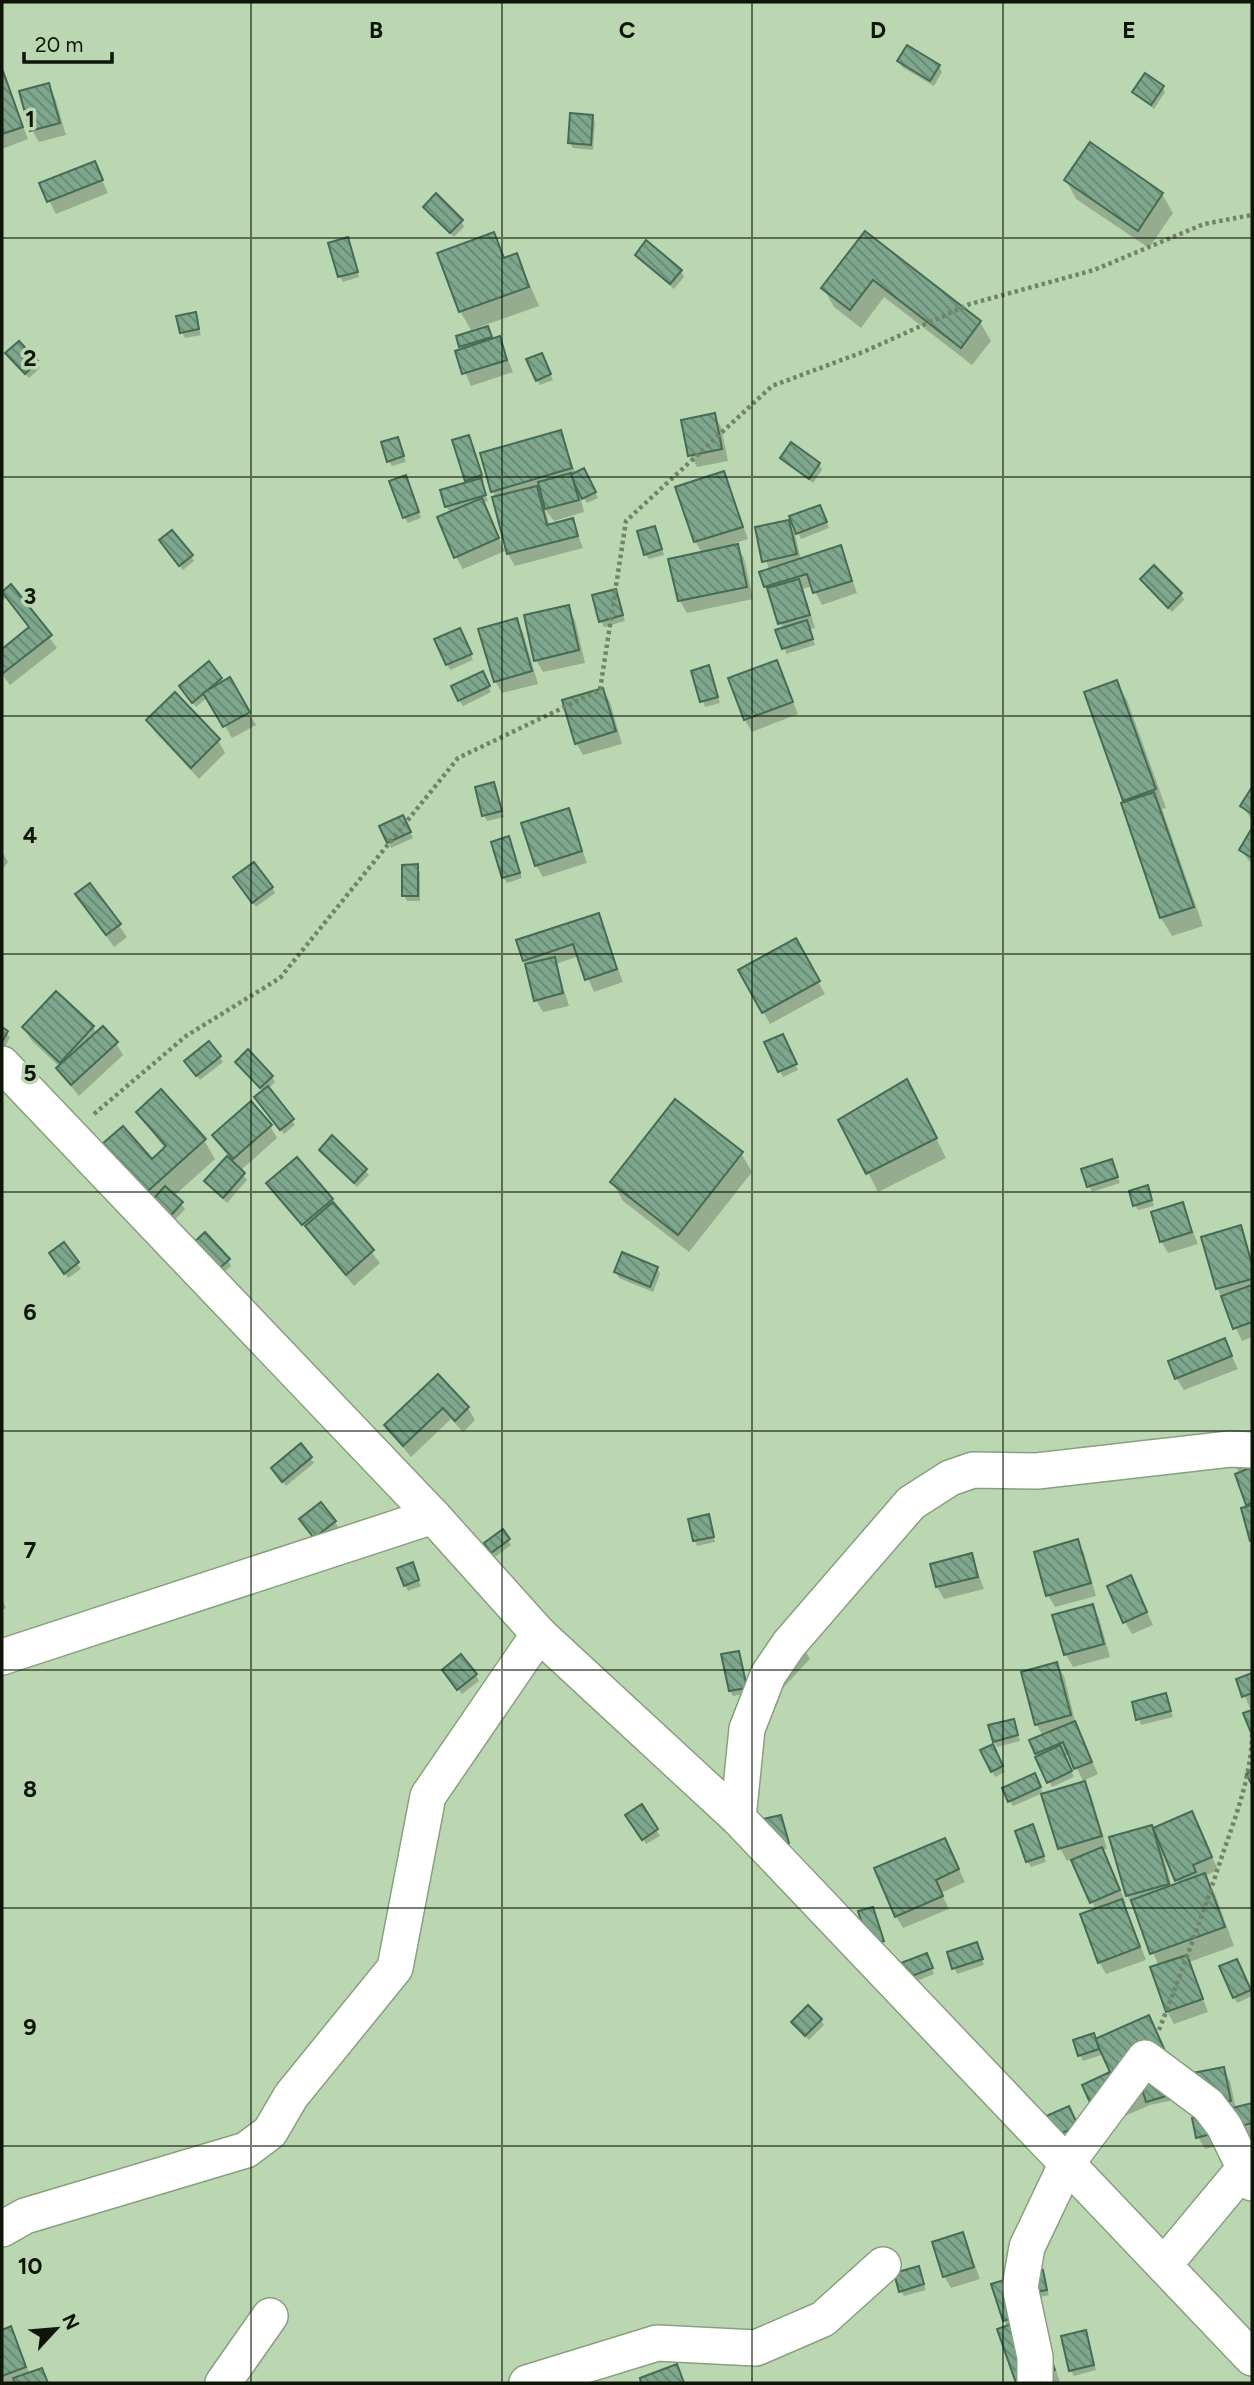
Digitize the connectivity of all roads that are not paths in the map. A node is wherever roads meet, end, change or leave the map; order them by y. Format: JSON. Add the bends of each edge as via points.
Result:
{"nodes":[{"id":1,"x":2,"y":1063,"type":"edge"},
{"id":2,"x":1245,"y":1445,"type":"edge"},
{"id":3,"x":433,"y":1516,"type":"junction"},
{"id":4,"x":539,"y":1634,"type":"junction"},
{"id":5,"x":2,"y":1657,"type":"edge"},
{"id":6,"x":738,"y":1818,"type":"junction"},
{"id":7,"x":1067,"y":2163,"type":"junction"},
{"id":8,"x":1248,"y":2177,"type":"edge"},
{"id":9,"x":2,"y":2229,"type":"edge"},
{"id":10,"x":883,"y":2265,"type":"dead end"},
{"id":11,"x":1164,"y":2265,"type":"junction"},
{"id":12,"x":271,"y":2316,"type":"dead end"},
{"id":13,"x":1252,"y":2358,"type":"edge"},
{"id":14,"x":223,"y":2383,"type":"edge"},
{"id":15,"x":527,"y":2383,"type":"edge"},
{"id":16,"x":1035,"y":2383,"type":"edge"}],
"edges":[{"from":1,"to":3,"type":"street"},
{"from":2,"to":6,"type":"street","via":[[1048,1471],[973,1470],[950,1478],[911,1503],[789,1644],[768,1675],[747,1729]]},
{"from":3,"to":4,"type":"street"},
{"from":3,"to":5,"type":"street"},
{"from":4,"to":6,"type":"street"},
{"from":4,"to":9,"type":"street","via":[[428,1796],[395,1968],[291,2096],[270,2132],[246,2150],[25,2216]]},
{"from":6,"to":7,"type":"street"},
{"from":7,"to":8,"type":"street","via":[[1145,2058],[1208,2105],[1234,2144]]},
{"from":7,"to":11,"type":"street"},
{"from":7,"to":16,"type":"street","via":[[1034,2229],[1019,2276],[1035,2357]]},
{"from":8,"to":11,"type":"street"},
{"from":10,"to":15,"type":"street","via":[[823,2319],[756,2348],[657,2343]]},
{"from":11,"to":13,"type":"street"},
{"from":12,"to":14,"type":"street"}]}
